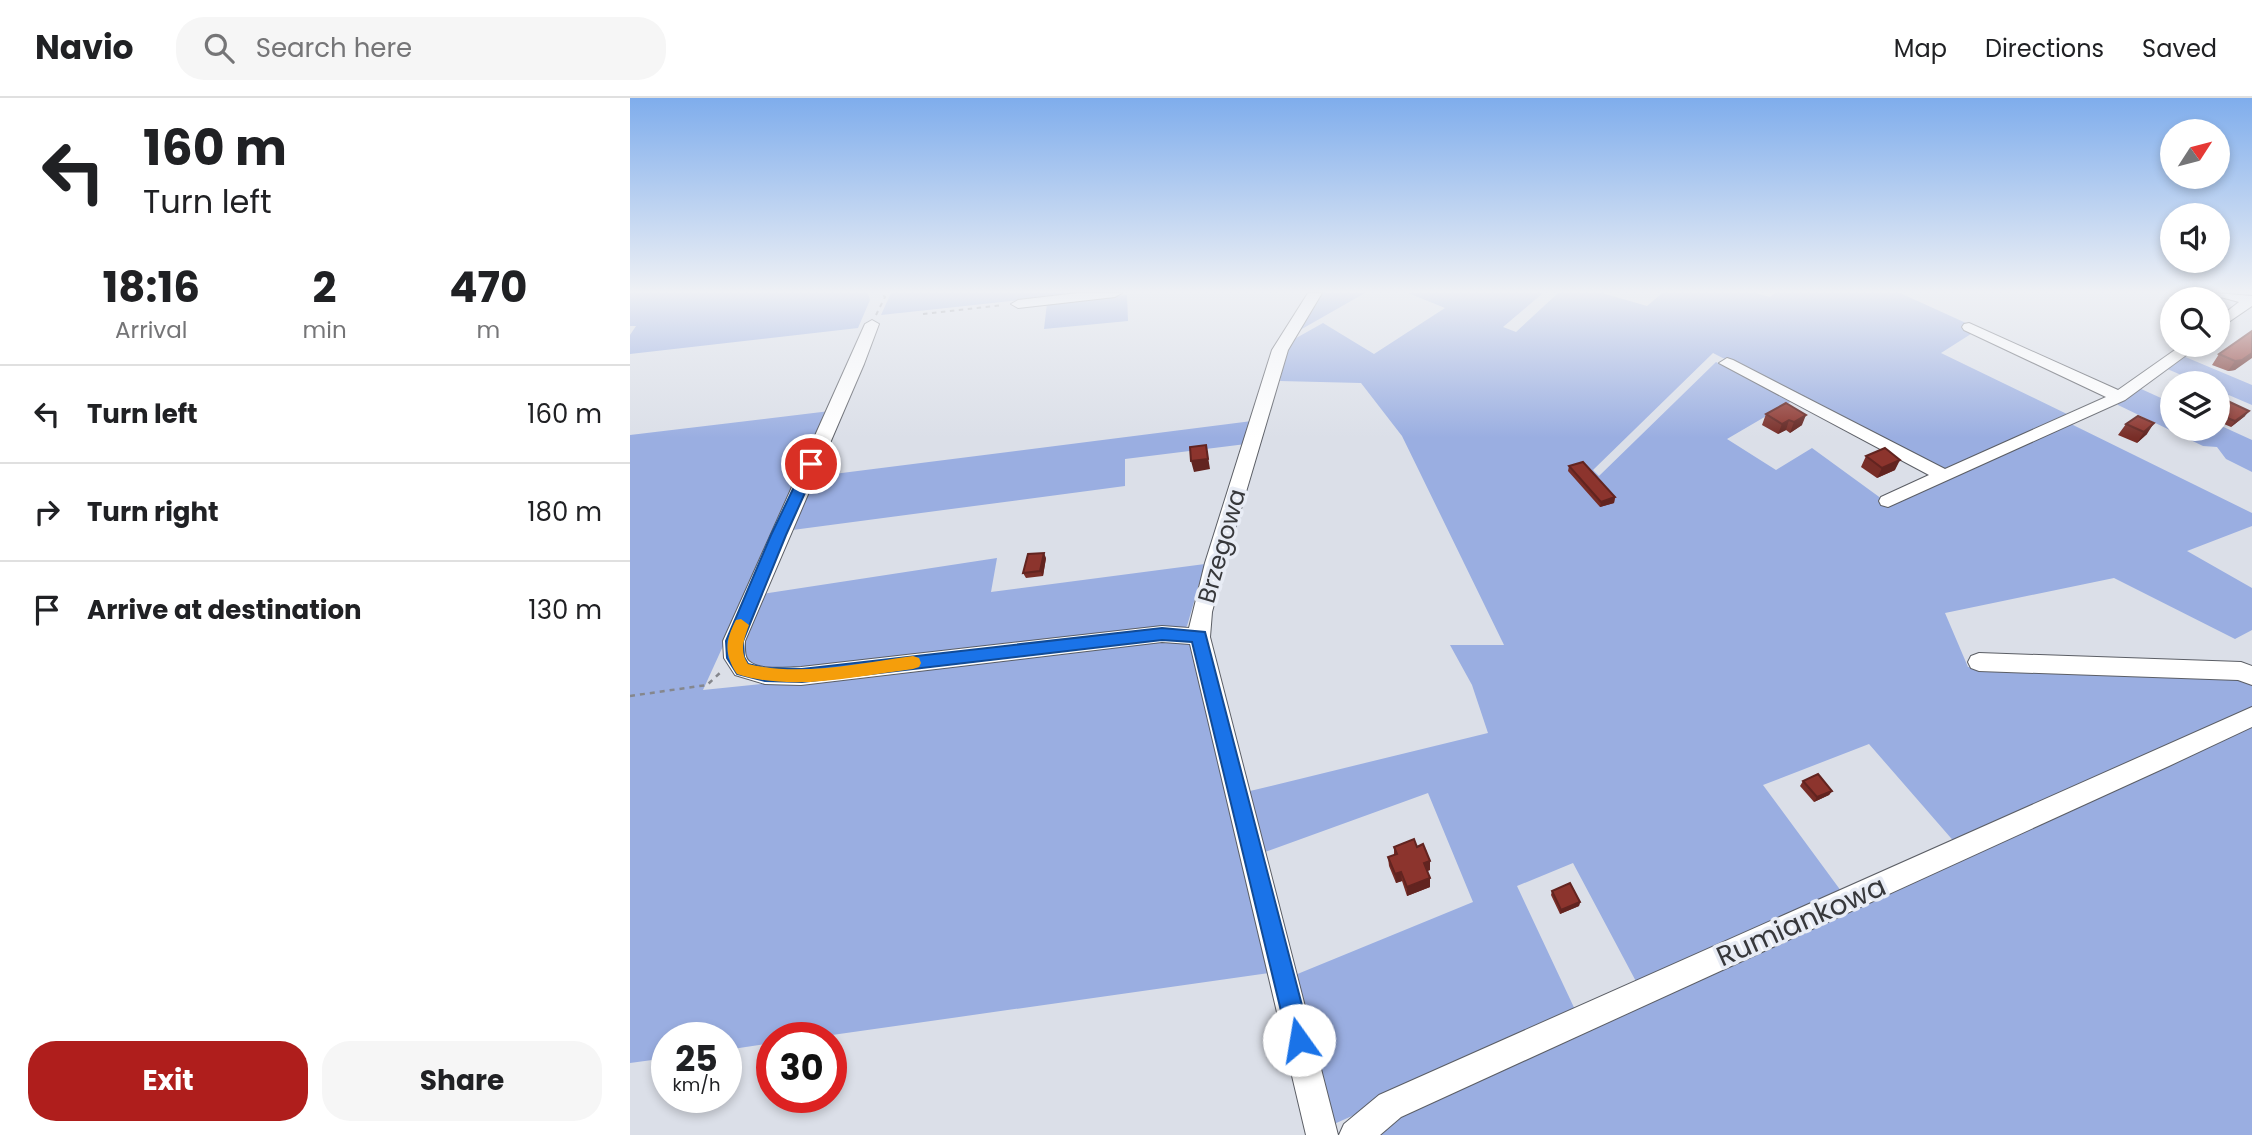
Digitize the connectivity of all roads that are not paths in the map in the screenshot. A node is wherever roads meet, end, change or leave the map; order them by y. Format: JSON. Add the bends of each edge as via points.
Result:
{"nodes":[{"id":1,"x":865,"y":341,"type":"edge"},
{"id":2,"x":1285,"y":341,"type":"edge"},
{"id":3,"x":2000,"y":341,"type":"edge"},
{"id":4,"x":2175,"y":357,"type":"edge"},
{"id":5,"x":1727,"y":363,"type":"dead end"},
{"id":6,"x":2119,"y":397,"type":"junction"},
{"id":7,"x":1943,"y":475,"type":"junction"},
{"id":8,"x":1888,"y":501,"type":"dead end"},
{"id":9,"x":1199,"y":637,"type":"junction"},
{"id":10,"x":1979,"y":662,"type":"dead end"},
{"id":11,"x":2252,"y":676,"type":"edge"},
{"id":12,"x":2252,"y":716,"type":"edge"},
{"id":13,"x":1322,"y":1135,"type":"edge"},
{"id":14,"x":1356,"y":1135,"type":"edge"}],
"edges":[{"from":1,"to":9,"type":"street","via":[[734,641],[735,658],[743,670],[802,676],[1162,634]]},
{"from":2,"to":9,"type":"street","name":"Brzegowa","via":[[1215,563]]},
{"from":3,"to":6,"type":"street"},
{"from":4,"to":6,"type":"street"},
{"from":5,"to":7,"type":"street"},
{"from":6,"to":7,"type":"street"},
{"from":7,"to":8,"type":"street"},
{"from":9,"to":13,"type":"street","name":"Brzegowa"},
{"from":10,"to":11,"type":"street","via":[[2241,671]]},
{"from":12,"to":14,"type":"street","name":"Rumiankowa","via":[[1390,1106]]}]}
